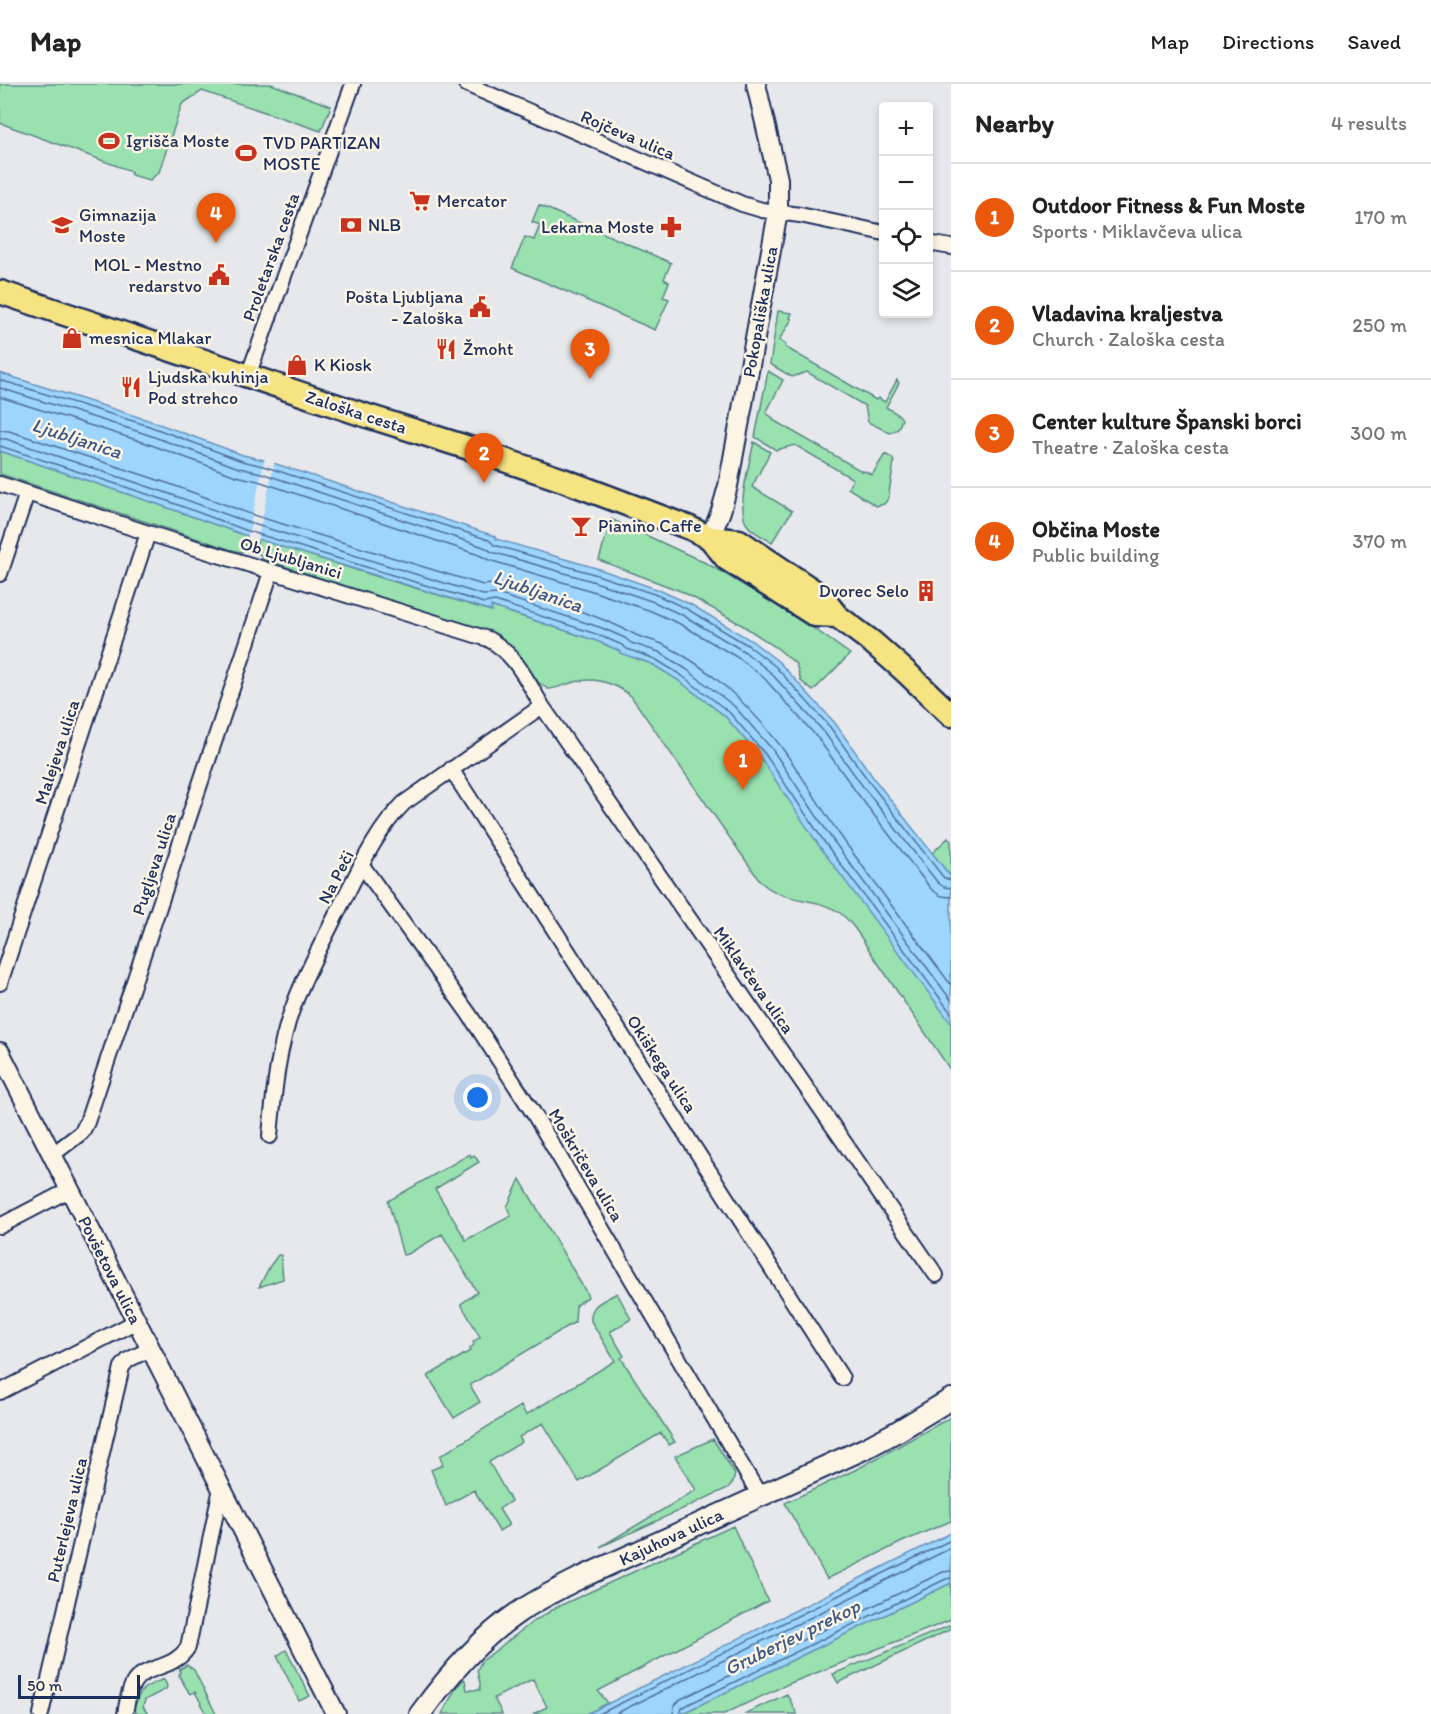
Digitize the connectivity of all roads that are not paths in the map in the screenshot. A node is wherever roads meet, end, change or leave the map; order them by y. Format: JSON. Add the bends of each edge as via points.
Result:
{"nodes":[{"id":1,"x":353,"y":84,"type":"edge"},
{"id":2,"x":466,"y":84,"type":"edge"},
{"id":3,"x":756,"y":84,"type":"edge"},
{"id":4,"x":778,"y":212,"type":"junction"},
{"id":5,"x":879,"y":232,"type":"edge"},
{"id":6,"x":933,"y":244,"type":"edge"},
{"id":7,"x":951,"y":247,"type":"edge"},
{"id":8,"x":0,"y":291,"type":"edge"},
{"id":9,"x":248,"y":375,"type":"junction"},
{"id":10,"x":0,"y":484,"type":"edge"},
{"id":11,"x":27,"y":493,"type":"junction"},
{"id":12,"x":148,"y":533,"type":"junction"},
{"id":13,"x":710,"y":538,"type":"junction"},
{"id":14,"x":271,"y":572,"type":"junction"},
{"id":15,"x":0,"y":574,"type":"edge"},
{"id":16,"x":542,"y":706,"type":"junction"},
{"id":17,"x":951,"y":715,"type":"edge"},
{"id":18,"x":451,"y":769,"type":"junction"},
{"id":19,"x":361,"y":864,"type":"junction"},
{"id":20,"x":0,"y":983,"type":"edge"},
{"id":21,"x":0,"y":1052,"type":"edge"},
{"id":22,"x":270,"y":1136,"type":"dead end"},
{"id":23,"x":52,"y":1155,"type":"junction"},
{"id":24,"x":69,"y":1190,"type":"junction"},
{"id":25,"x":0,"y":1226,"type":"edge"},
{"id":26,"x":936,"y":1275,"type":"dead end"},
{"id":27,"x":136,"y":1322,"type":"junction"},
{"id":28,"x":150,"y":1348,"type":"junction"},
{"id":29,"x":842,"y":1378,"type":"dead end"},
{"id":30,"x":0,"y":1392,"type":"edge"},
{"id":31,"x":951,"y":1399,"type":"edge"},
{"id":32,"x":221,"y":1488,"type":"junction"},
{"id":33,"x":760,"y":1496,"type":"junction"},
{"id":34,"x":41,"y":1714,"type":"edge"},
{"id":35,"x":125,"y":1714,"type":"edge"},
{"id":36,"x":336,"y":1714,"type":"edge"},
{"id":37,"x":420,"y":1714,"type":"edge"}],
"edges":[{"from":1,"to":9,"type":"street","name":"Proletarska cesta"},
{"from":2,"to":4,"type":"street","name":"Rojčeva ulica","via":[[742,204]]},
{"from":3,"to":4,"type":"street","name":"Pokopališka ulica","via":[[778,179]]},
{"from":4,"to":5,"type":"street","name":"Rojčeva ulica"},
{"from":4,"to":13,"type":"street","name":"Pokopališka ulica","via":[[728,486]]},
{"from":6,"to":7,"type":"street"},
{"from":8,"to":9,"type":"main road","name":"Zaloška cesta"},
{"from":9,"to":13,"type":"main road","name":"Zaloška cesta","via":[[563,480]]},
{"from":10,"to":11,"type":"street","name":"Ob Ljubljanici"},
{"from":11,"to":12,"type":"street","name":"Ob Ljubljanici"},
{"from":11,"to":15,"type":"street"},
{"from":12,"to":14,"type":"street","name":"Ob Ljubljanici"},
{"from":12,"to":20,"type":"street","name":"Malejeva ulica"},
{"from":13,"to":17,"type":"main road","name":"Zaloška cesta","via":[[738,542],[821,596],[837,616],[872,642]]},
{"from":14,"to":16,"type":"street","name":"Ob Ljubljanici","via":[[488,639],[510,655]]},
{"from":14,"to":23,"type":"street","name":"Pugljeva ulica","via":[[87,1122],[82,1132]]},
{"from":16,"to":18,"type":"street","name":"Na Peči"},
{"from":16,"to":26,"type":"street","name":"Miklavčeva ulica"},
{"from":18,"to":19,"type":"street","name":"Na Peči","via":[[395,812]]},
{"from":18,"to":29,"type":"street","name":"Okiškega ulica"},
{"from":19,"to":22,"type":"street","name":"Na Peči","via":[[294,1004],[279,1059]]},
{"from":19,"to":33,"type":"street","name":"Moškričeva ulica","via":[[469,1014],[534,1114]]},
{"from":21,"to":23,"type":"street","name":"Povšetova ulica"},
{"from":23,"to":24,"type":"street","name":"Povšetova ulica"},
{"from":24,"to":25,"type":"street"},
{"from":24,"to":27,"type":"street","name":"Povšetova ulica"},
{"from":27,"to":28,"type":"street","name":"Povšetova ulica"},
{"from":27,"to":30,"type":"street"},
{"from":28,"to":32,"type":"street","name":"Povšetova ulica"},
{"from":28,"to":34,"type":"street","name":"Puterlejeva ulica","via":[[122,1367]]},
{"from":31,"to":33,"type":"main road","name":"Kajuhova ulica","via":[[866,1448]]},
{"from":32,"to":35,"type":"street","via":[[188,1647],[179,1659],[134,1682]]},
{"from":32,"to":36,"type":"street","name":"Povšetova ulica"},
{"from":33,"to":37,"type":"main road","name":"Kajuhova ulica","via":[[580,1578],[516,1614],[473,1651]]}]}
